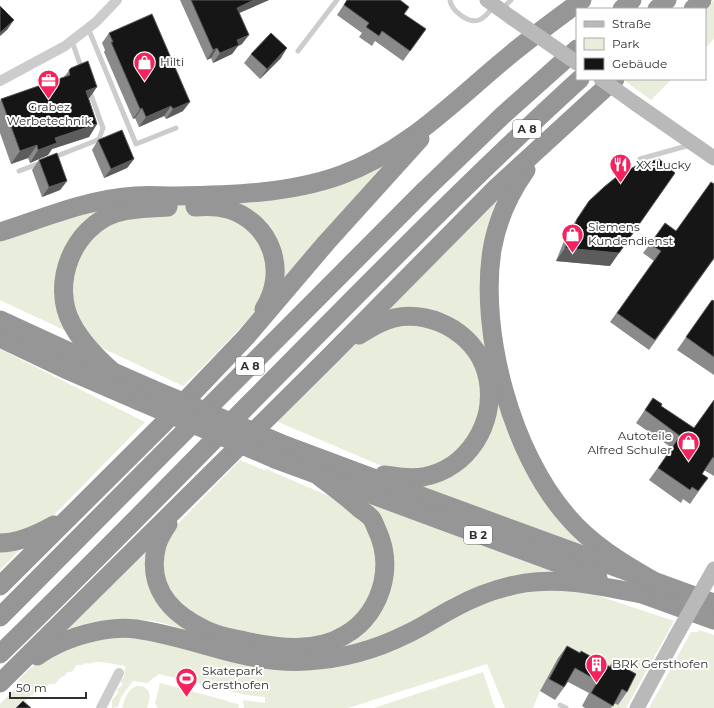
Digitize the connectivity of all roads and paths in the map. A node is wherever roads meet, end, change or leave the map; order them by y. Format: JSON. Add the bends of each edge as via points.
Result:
{"nodes":[{"id":1,"x":117,"y":0,"type":"edge"},
{"id":2,"x":337,"y":0,"type":"edge"},
{"id":3,"x":450,"y":0,"type":"edge"},
{"id":4,"x":582,"y":0,"type":"edge"},
{"id":5,"x":632,"y":0,"type":"edge"},
{"id":6,"x":667,"y":0,"type":"edge"},
{"id":7,"x":702,"y":0,"type":"edge"},
{"id":8,"x":501,"y":7,"type":"edge"},
{"id":9,"x":623,"y":8,"type":"edge"},
{"id":10,"x":658,"y":8,"type":"edge"},
{"id":11,"x":694,"y":8,"type":"edge"},
{"id":12,"x":88,"y":28,"type":"junction"},
{"id":13,"x":72,"y":41,"type":"junction"},
{"id":14,"x":576,"y":50,"type":"edge"},
{"id":15,"x":298,"y":51,"type":"dead end"},
{"id":16,"x":576,"y":62,"type":"edge"},
{"id":17,"x":85,"y":77,"type":"edge"},
{"id":18,"x":579,"y":80,"type":"edge"},
{"id":19,"x":602,"y":80,"type":"edge"},
{"id":20,"x":614,"y":80,"type":"edge"},
{"id":21,"x":0,"y":81,"type":"edge"},
{"id":22,"x":87,"y":83,"type":"edge"},
{"id":23,"x":439,"y":117,"type":"junction"},
{"id":24,"x":176,"y":128,"type":"dead end"},
{"id":25,"x":545,"y":142,"type":"junction"},
{"id":26,"x":693,"y":144,"type":"junction"},
{"id":27,"x":648,"y":152,"type":"dead end"},
{"id":28,"x":653,"y":155,"type":"junction"},
{"id":29,"x":714,"y":158,"type":"edge"},
{"id":30,"x":640,"y":159,"type":"dead end"},
{"id":31,"x":19,"y":171,"type":"dead end"},
{"id":32,"x":0,"y":232,"type":"edge"},
{"id":33,"x":0,"y":320,"type":"edge"},
{"id":34,"x":246,"y":337,"type":"junction"},
{"id":35,"x":0,"y":338,"type":"edge"},
{"id":36,"x":0,"y":346,"type":"edge"},
{"id":37,"x":330,"y":356,"type":"junction"},
{"id":38,"x":64,"y":368,"type":"junction"},
{"id":39,"x":113,"y":372,"type":"junction"},
{"id":40,"x":145,"y":395,"type":"junction"},
{"id":41,"x":281,"y":452,"type":"junction"},
{"id":42,"x":357,"y":472,"type":"junction"},
{"id":43,"x":315,"y":473,"type":"junction"},
{"id":44,"x":184,"y":501,"type":"junction"},
{"id":45,"x":73,"y":514,"type":"junction"},
{"id":46,"x":0,"y":543,"type":"edge"},
{"id":47,"x":714,"y":569,"type":"edge"},
{"id":48,"x":0,"y":586,"type":"edge"},
{"id":49,"x":647,"y":587,"type":"junction"},
{"id":50,"x":714,"y":603,"type":"edge"},
{"id":51,"x":0,"y":617,"type":"edge"},
{"id":52,"x":714,"y":620,"type":"edge"},
{"id":53,"x":0,"y":654,"type":"edge"},
{"id":54,"x":119,"y":673,"type":"dead end"},
{"id":55,"x":4,"y":680,"type":"edge"},
{"id":56,"x":560,"y":704,"type":"dead end"},
{"id":57,"x":101,"y":708,"type":"edge"},
{"id":58,"x":566,"y":708,"type":"edge"},
{"id":59,"x":637,"y":708,"type":"edge"}],
"edges":[{"from":1,"to":12,"type":"street"},
{"from":2,"to":15,"type":"lane"},
{"from":3,"to":8,"type":"lane","via":[[451,5],[469,20],[478,21]]},
{"from":4,"to":23,"type":"highway","via":[[510,55]]},
{"from":5,"to":9,"type":"highway"},
{"from":6,"to":10,"type":"highway"},
{"from":7,"to":11,"type":"highway"},
{"from":8,"to":16,"type":"street","bridge":true},
{"from":12,"to":13,"type":"street"},
{"from":12,"to":24,"type":"lane","via":[[136,144]]},
{"from":13,"to":17,"type":"lane"},
{"from":13,"to":21,"type":"street"},
{"from":14,"to":51,"type":"highway","number":"A 8","via":[[425,190]]},
{"from":18,"to":53,"type":"highway","number":"A 8","via":[[482,170],[394,257]]},
{"from":19,"to":26,"type":"street","bridge":true},
{"from":20,"to":25,"type":"highway"},
{"from":22,"to":31,"type":"lane","via":[[103,128],[99,139]]},
{"from":23,"to":32,"type":"highway","via":[[408,141],[371,161],[343,175],[314,184],[243,193],[107,199],[80,205]]},
{"from":23,"to":34,"type":"highway","via":[[326,242]]},
{"from":25,"to":37,"type":"highway"},
{"from":25,"to":49,"type":"highway","via":[[514,186],[500,218],[492,250],[492,333],[500,376],[530,458],[547,490],[586,536],[620,561]]},
{"from":26,"to":28,"type":"lane"},
{"from":26,"to":29,"type":"street"},
{"from":27,"to":28,"type":"lane"},
{"from":28,"to":30,"type":"lane"},
{"from":33,"to":39,"type":"highway"},
{"from":34,"to":39,"type":"highway","via":[[272,293],[275,276],[274,257],[268,241],[259,228],[245,217],[228,209],[209,206],[116,213],[86,233],[75,246],[64,280],[63,295],[71,323],[92,353]]},
{"from":34,"to":45,"type":"highway"},
{"from":35,"to":38,"type":"highway"},
{"from":36,"to":38,"type":"highway"},
{"from":37,"to":42,"type":"highway","via":[[364,331],[385,321],[421,317],[450,327],[462,336],[477,353],[488,378],[489,398],[484,427],[469,450],[455,463],[437,472],[415,478]]},
{"from":37,"to":44,"type":"highway"},
{"from":38,"to":40,"type":"highway"},
{"from":39,"to":40,"type":"highway"},
{"from":40,"to":41,"type":"highway","bridge":true},
{"from":41,"to":42,"type":"highway","number":"B 2"},
{"from":41,"to":43,"type":"highway","number":"B 2"},
{"from":42,"to":49,"type":"highway","number":"B 2"},
{"from":43,"to":44,"type":"highway","via":[[372,519],[383,543],[386,570],[380,596],[366,618],[346,635],[321,645],[290,648],[221,636],[187,620],[170,607],[158,588],[154,567],[157,545]]},
{"from":43,"to":49,"type":"highway","number":"B 2","via":[[434,518]]},
{"from":44,"to":55,"type":"highway"},
{"from":45,"to":46,"type":"highway","via":[[26,538]]},
{"from":45,"to":48,"type":"highway"},
{"from":47,"to":59,"type":"street","bridge":true},
{"from":49,"to":50,"type":"highway","number":"B 2"},
{"from":49,"to":52,"type":"highway","number":"B 2"},
{"from":49,"to":55,"type":"highway","via":[[563,582],[526,583],[477,597],[408,634],[367,651],[333,659],[279,661],[250,658],[166,635],[135,629],[107,630],[82,635],[55,645]]},
{"from":54,"to":57,"type":"street"},
{"from":56,"to":58,"type":"lane"}]}
